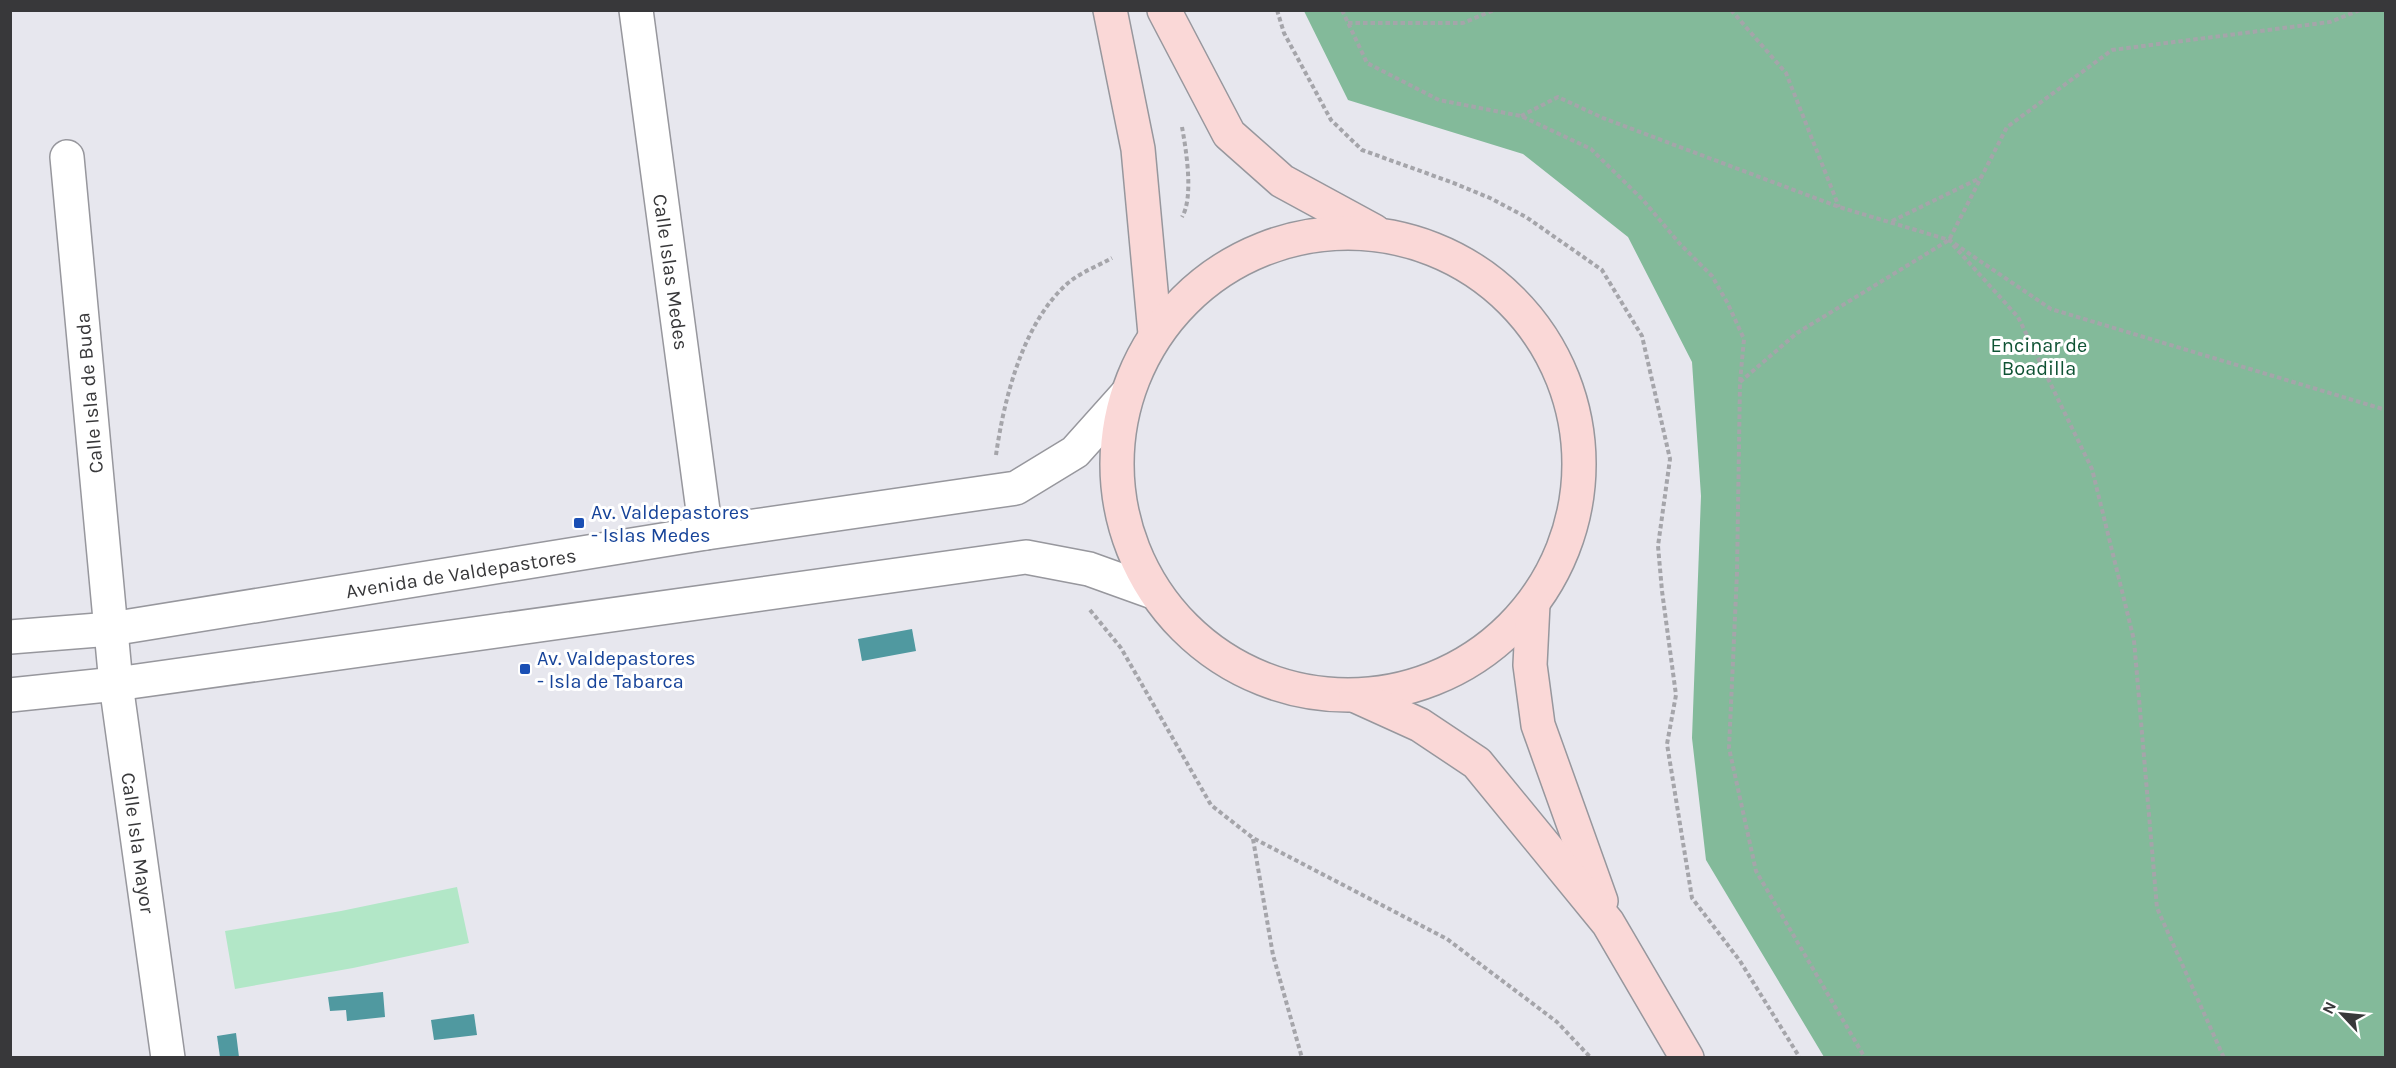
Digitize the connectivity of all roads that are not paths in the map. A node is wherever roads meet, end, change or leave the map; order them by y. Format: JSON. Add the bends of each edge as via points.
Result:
{"nodes":[{"id":1,"x":636,"y":10,"type":"edge"},
{"id":2,"x":1110,"y":10,"type":"edge"},
{"id":3,"x":1164,"y":10,"type":"edge"},
{"id":4,"x":67,"y":157,"type":"dead end"},
{"id":5,"x":1376,"y":232,"type":"junction"},
{"id":6,"x":1155,"y":334,"type":"junction"},
{"id":7,"x":1126,"y":395,"type":"junction"},
{"id":8,"x":705,"y":533,"type":"junction"},
{"id":9,"x":1153,"y":592,"type":"junction"},
{"id":10,"x":1533,"y":604,"type":"junction"},
{"id":11,"x":111,"y":628,"type":"junction"},
{"id":12,"x":10,"y":637,"type":"edge"},
{"id":13,"x":116,"y":684,"type":"junction"},
{"id":14,"x":10,"y":695,"type":"edge"},
{"id":15,"x":1356,"y":696,"type":"junction"},
{"id":16,"x":1608,"y":923,"type":"junction"},
{"id":17,"x":168,"y":1058,"type":"edge"},
{"id":18,"x":1687,"y":1058,"type":"edge"}],
"edges":[{"from":1,"to":8,"type":"street","name":"Calle Islas Medes"},
{"from":2,"to":6,"type":"street","via":[[1138,149]]},
{"from":3,"to":5,"type":"street","via":[[1229,134],[1282,181]]},
{"from":4,"to":11,"type":"street","name":"Calle Isla de Buda"},
{"from":5,"to":6,"type":"street","via":[[1312,233],[1252,252],[1198,286]]},
{"from":5,"to":10,"type":"street","via":[[1443,251],[1501,288],[1545,341],[1573,405],[1580,474],[1566,543]]},
{"from":6,"to":7,"type":"street"},
{"from":7,"to":8,"type":"street","name":"Avenida de Valdepastores","via":[[1075,452],[1016,488]]},
{"from":7,"to":9,"type":"street","via":[[1115,462],[1125,530]]},
{"from":8,"to":11,"type":"street","name":"Avenida de Valdepastores"},
{"from":9,"to":13,"type":"street","via":[[1089,569],[1026,556]]},
{"from":9,"to":15,"type":"street","via":[[1192,637],[1241,671],[1297,691]]},
{"from":10,"to":15,"type":"street","via":[[1484,652],[1423,684]]},
{"from":10,"to":16,"type":"street","via":[[1530,664],[1538,725]]},
{"from":11,"to":12,"type":"street","name":"Avenida de Valdepastores"},
{"from":11,"to":13,"type":"street","name":"Calle Isla Mayor"},
{"from":13,"to":14,"type":"street"},
{"from":13,"to":17,"type":"street","name":"Calle Isla Mayor"},
{"from":15,"to":16,"type":"street","via":[[1420,725],[1477,763]]},
{"from":16,"to":18,"type":"street"}]}
